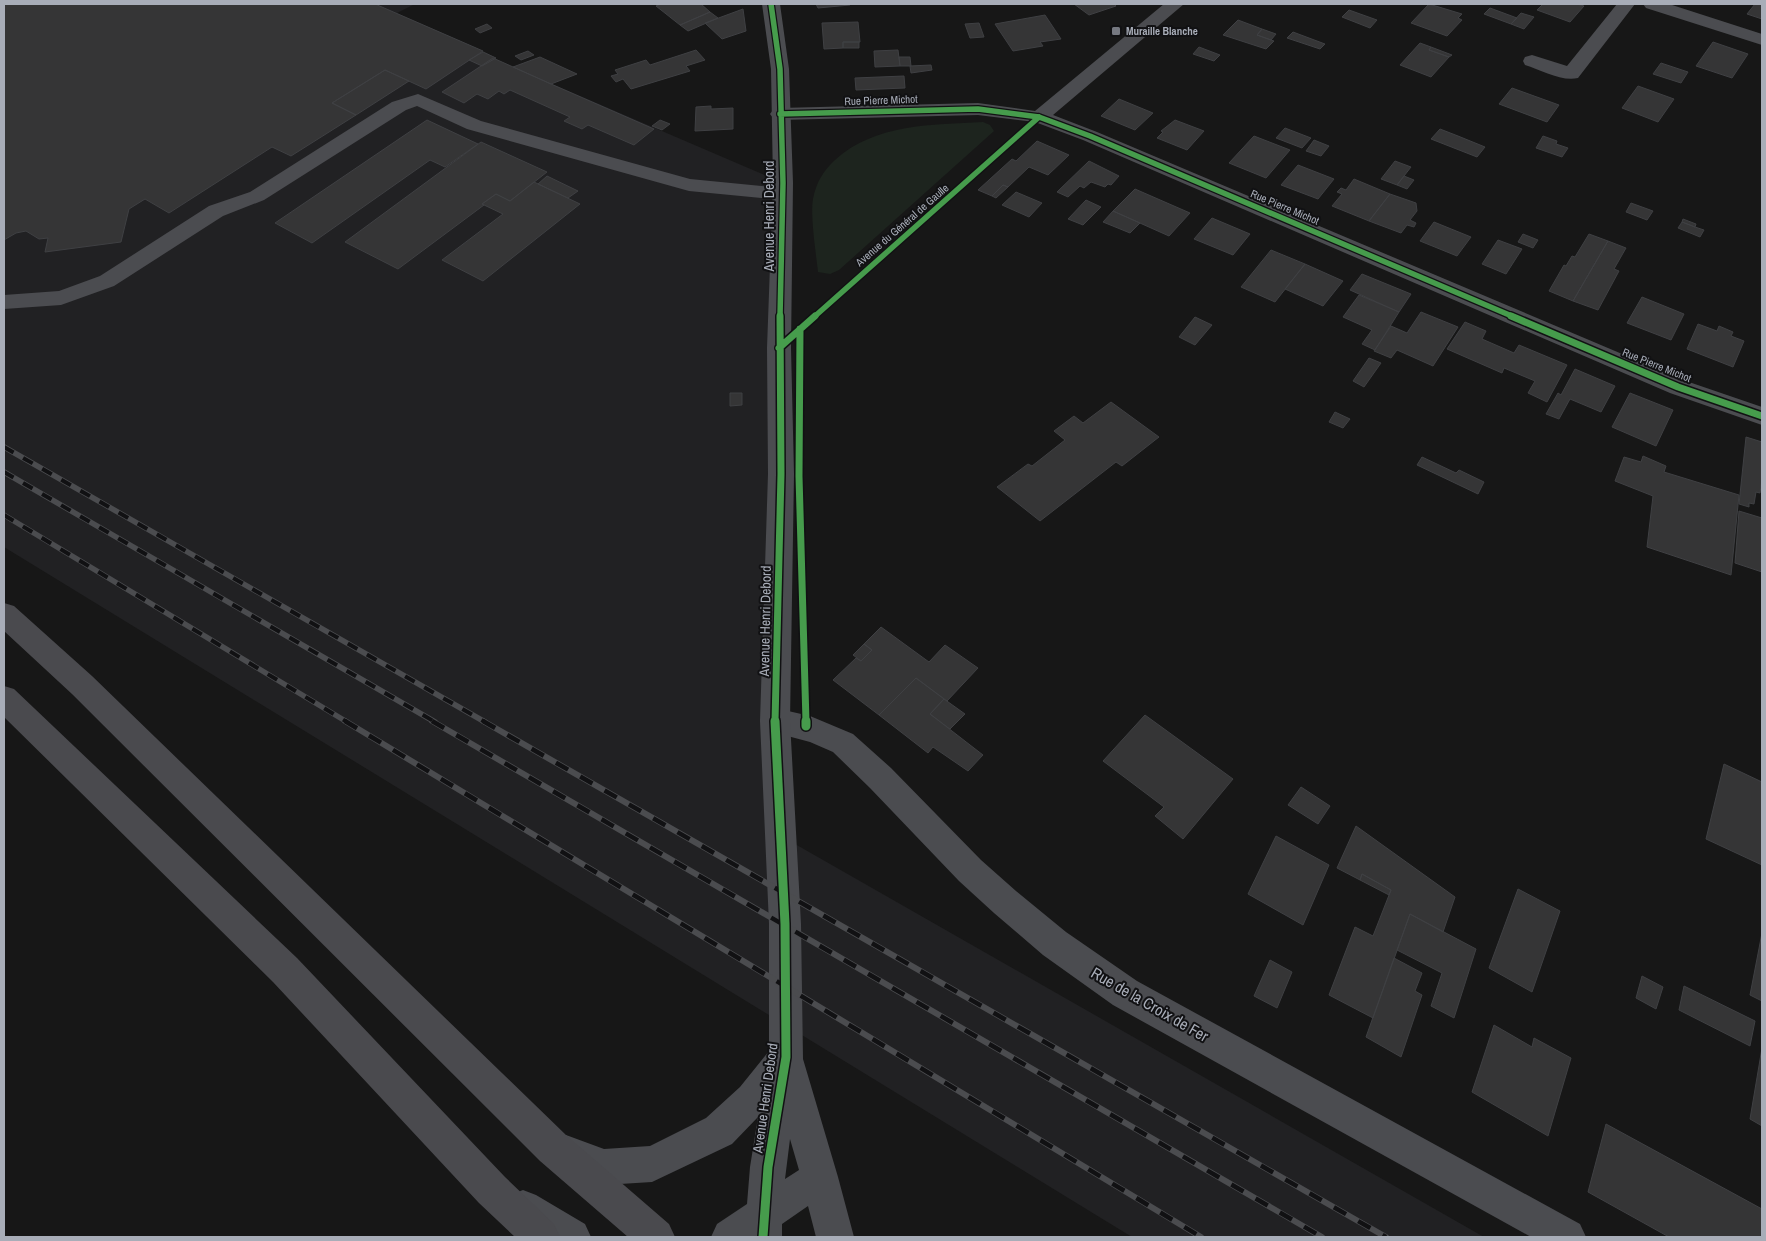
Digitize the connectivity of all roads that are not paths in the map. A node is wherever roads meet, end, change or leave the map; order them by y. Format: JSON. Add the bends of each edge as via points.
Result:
{"nodes":[{"id":1,"x":770,"y":4,"type":"edge"},
{"id":2,"x":1175,"y":4,"type":"edge"},
{"id":3,"x":1626,"y":4,"type":"edge"},
{"id":4,"x":1652,"y":4,"type":"edge"},
{"id":5,"x":1762,"y":40,"type":"edge"},
{"id":6,"x":1532,"y":61,"type":"dead end"},
{"id":7,"x":780,"y":114,"type":"junction"},
{"id":8,"x":1039,"y":117,"type":"junction"},
{"id":9,"x":782,"y":194,"type":"junction"},
{"id":10,"x":4,"y":302,"type":"edge"},
{"id":11,"x":1762,"y":416,"type":"edge"},
{"id":12,"x":4,"y":614,"type":"edge"},
{"id":13,"x":4,"y":698,"type":"edge"},
{"id":14,"x":775,"y":721,"type":"junction"},
{"id":15,"x":786,"y":1057,"type":"junction"},
{"id":16,"x":553,"y":1148,"type":"junction"},
{"id":17,"x":820,"y":1177,"type":"junction"},
{"id":18,"x":492,"y":1190,"type":"junction"},
{"id":19,"x":764,"y":1225,"type":"edge"},
{"id":20,"x":541,"y":1237,"type":"edge"},
{"id":21,"x":572,"y":1237,"type":"edge"},
{"id":22,"x":656,"y":1237,"type":"edge"},
{"id":23,"x":730,"y":1237,"type":"edge"},
{"id":24,"x":835,"y":1237,"type":"edge"},
{"id":25,"x":1567,"y":1237,"type":"edge"}],
"edges":[{"from":1,"to":7,"type":"street","name":"Avenue Henri Debord","via":[[780,69]]},
{"from":2,"to":8,"type":"street"},
{"from":3,"to":6,"type":"street","via":[[1571,74]]},
{"from":4,"to":5,"type":"street"},
{"from":7,"to":8,"type":"street","name":"Rue Pierre Michot","via":[[978,109]]},
{"from":7,"to":9,"type":"street","name":"Avenue Henri Debord"},
{"from":8,"to":11,"type":"street","name":"Rue Pierre Michot","via":[[1678,387]]},
{"from":9,"to":10,"type":"lane","via":[[689,185],[474,125],[418,100],[399,106],[257,196],[216,210],[106,281],[61,298]]},
{"from":9,"to":14,"type":"street","name":"Avenue Henri Debord","via":[[781,474]]},
{"from":12,"to":16,"type":"main road","via":[[82,685]]},
{"from":13,"to":18,"type":"main road","via":[[285,970]]},
{"from":14,"to":15,"type":"street","name":"Avenue Henri Debord","via":[[785,924]]},
{"from":14,"to":25,"type":"street","name":"Rue de la Croix de Fer","via":[[806,726],[843,743],[989,888],[1084,966],[1125,992]]},
{"from":15,"to":16,"type":"street","name":"Avenue Henri Debord","via":[[752,1099],[719,1131],[652,1164],[604,1167]]},
{"from":15,"to":17,"type":"street","name":"Avenue Henri Debord"},
{"from":15,"to":19,"type":"street","name":"Avenue Henri Debord","via":[[768,1167]]},
{"from":16,"to":22,"type":"main road"},
{"from":17,"to":19,"type":"street"},
{"from":17,"to":24,"type":"street","name":"Avenue Henri Debord"},
{"from":18,"to":20,"type":"main road"},
{"from":18,"to":21,"type":"street"},
{"from":19,"to":23,"type":"street"}]}
